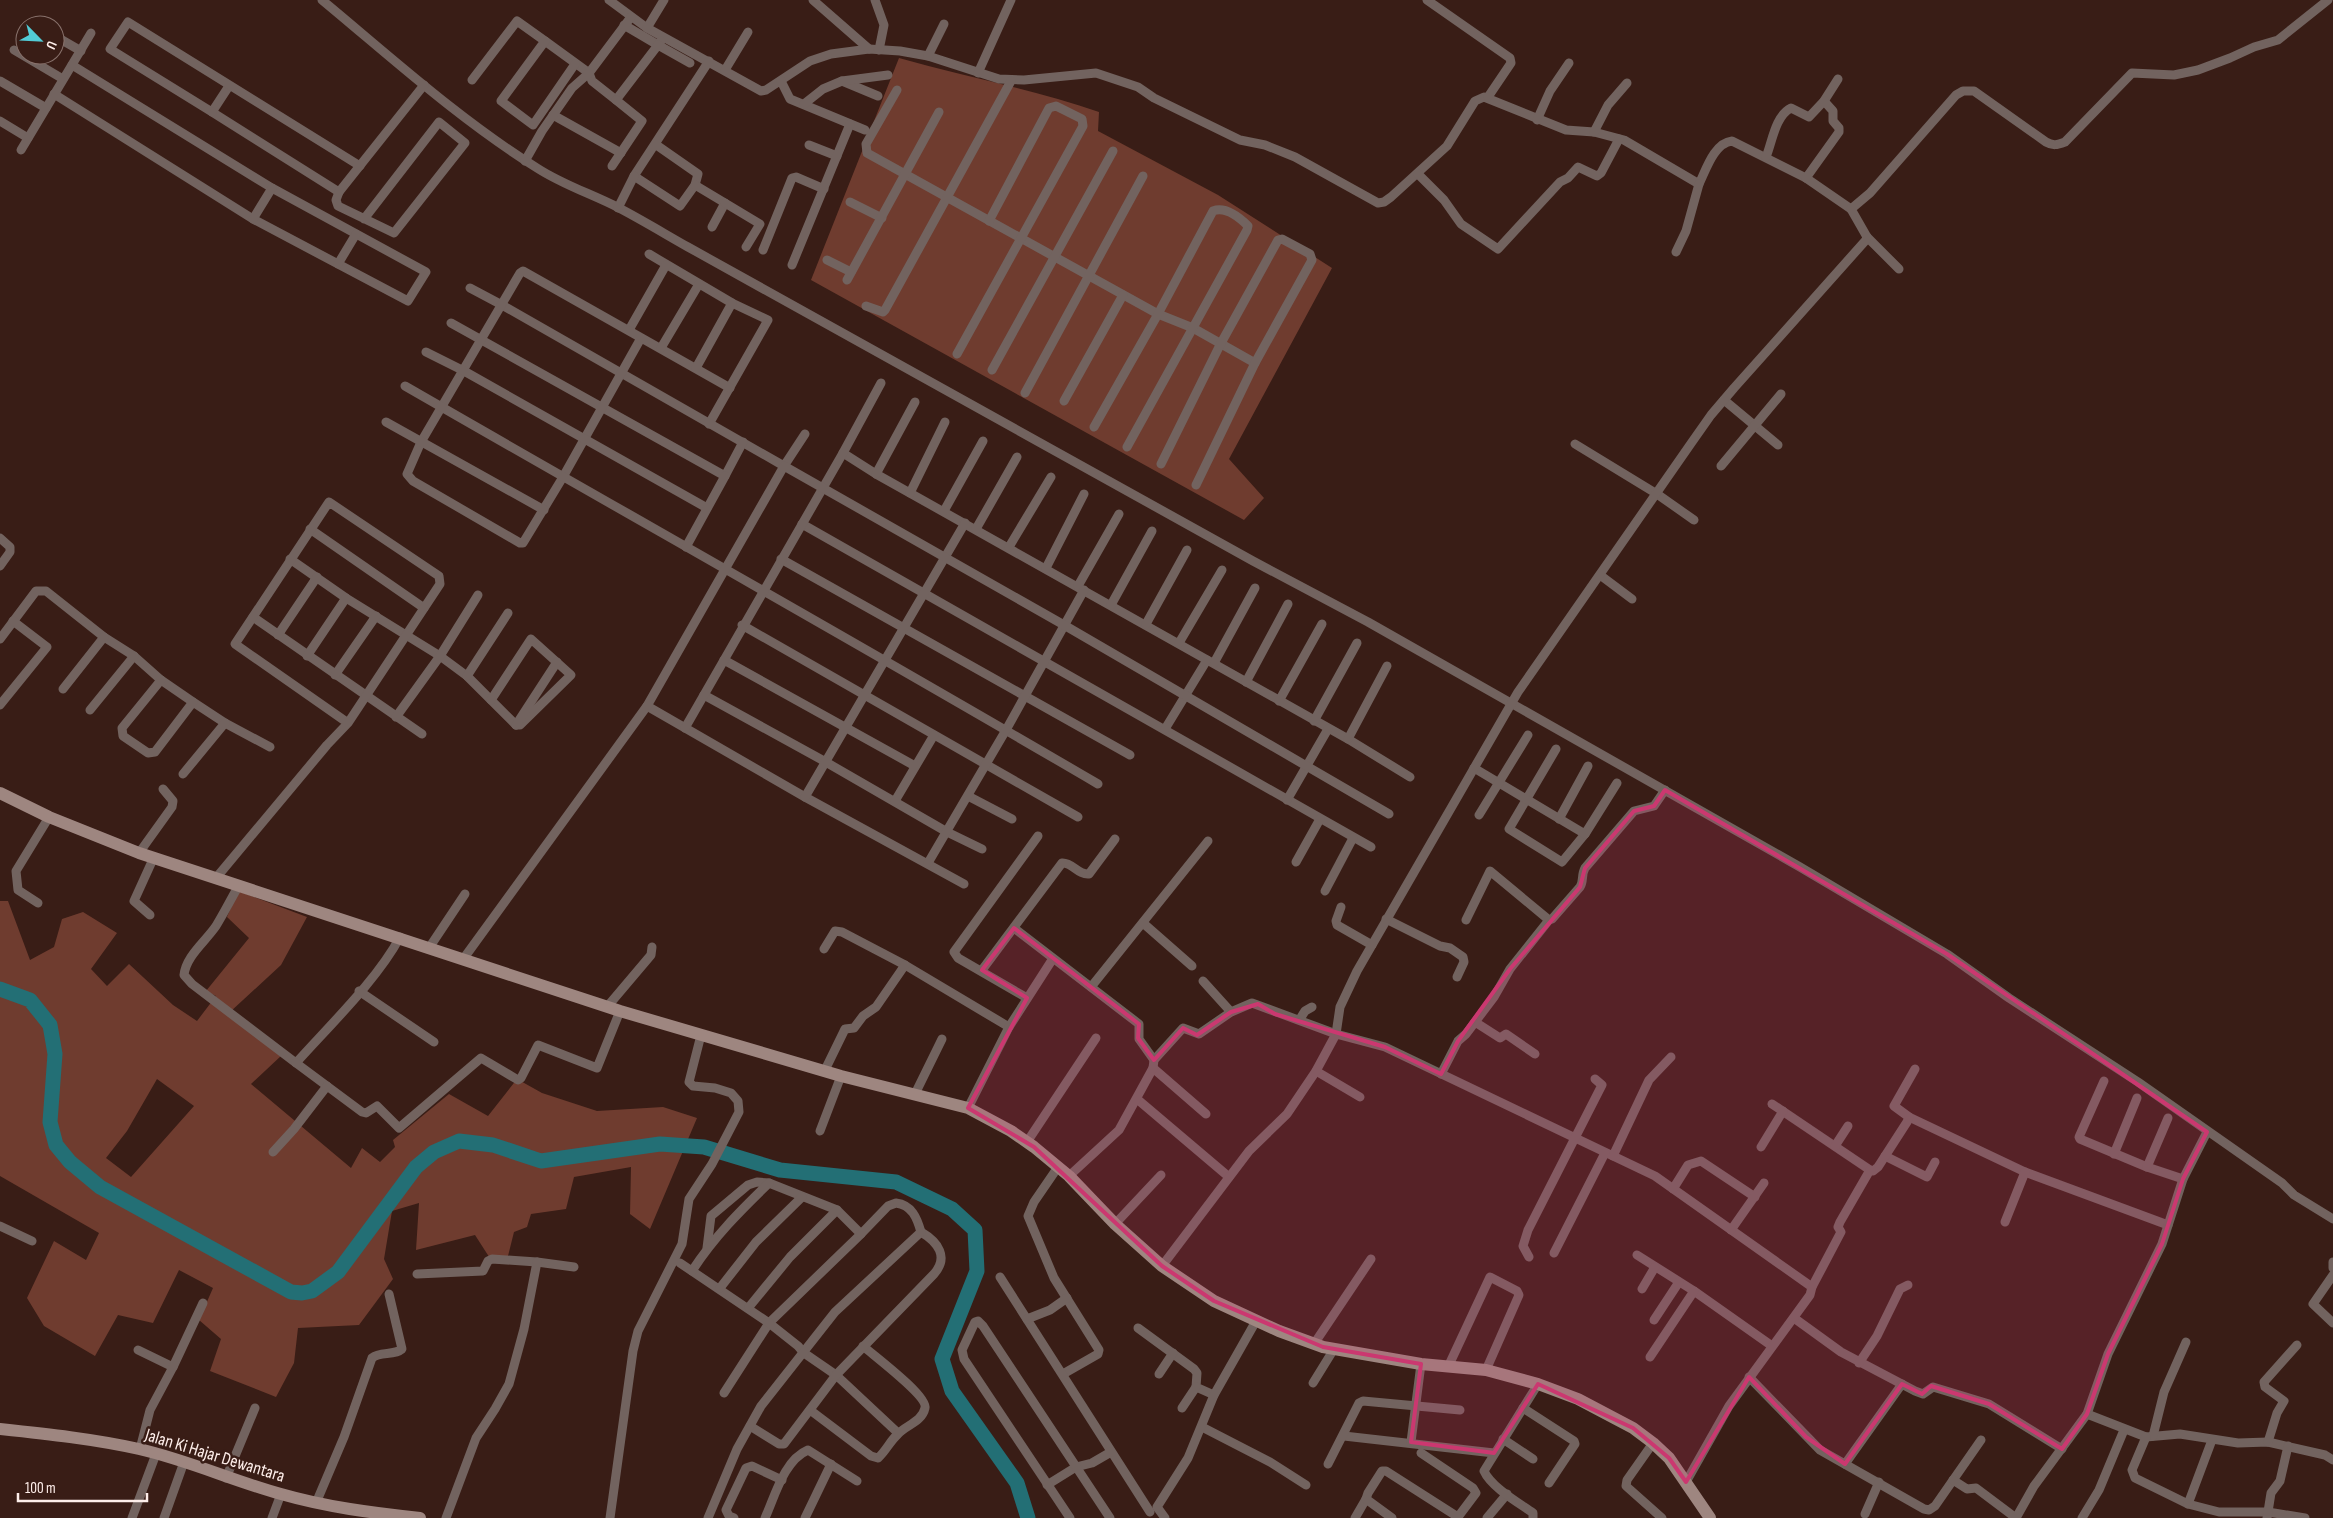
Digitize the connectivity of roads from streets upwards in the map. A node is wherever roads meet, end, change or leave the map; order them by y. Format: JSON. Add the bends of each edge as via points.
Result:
{"nodes":[{"id":1,"x":322,"y":0,"type":"edge"},
{"id":2,"x":608,"y":0,"type":"edge"},
{"id":3,"x":664,"y":0,"type":"edge"},
{"id":4,"x":813,"y":0,"type":"edge"},
{"id":5,"x":875,"y":0,"type":"edge"},
{"id":6,"x":1011,"y":0,"type":"edge"},
{"id":7,"x":1427,"y":0,"type":"edge"},
{"id":8,"x":2328,"y":0,"type":"edge"},
{"id":9,"x":632,"y":17,"type":"junction"},
{"id":10,"x":944,"y":24,"type":"dead end"},
{"id":11,"x":624,"y":25,"type":"junction"},
{"id":12,"x":647,"y":28,"type":"junction"},
{"id":13,"x":748,"y":32,"type":"dead end"},
{"id":14,"x":91,"y":34,"type":"dead end"},
{"id":15,"x":663,"y":37,"type":"junction"},
{"id":16,"x":545,"y":41,"type":"junction"},
{"id":17,"x":65,"y":42,"type":"edge"},
{"id":18,"x":658,"y":45,"type":"junction"},
{"id":19,"x":869,"y":49,"type":"junction"},
{"id":20,"x":14,"y":50,"type":"dead end"},
{"id":21,"x":879,"y":50,"type":"junction"},
{"id":22,"x":81,"y":51,"type":"junction"},
{"id":23,"x":928,"y":56,"type":"junction"},
{"id":24,"x":710,"y":61,"type":"junction"},
{"id":25,"x":690,"y":63,"type":"dead end"},
{"id":26,"x":1569,"y":63,"type":"dead end"},
{"id":27,"x":575,"y":64,"type":"junction"},
{"id":28,"x":72,"y":65,"type":"junction"},
{"id":29,"x":725,"y":70,"type":"junction"},
{"id":30,"x":589,"y":73,"type":"junction"},
{"id":31,"x":978,"y":73,"type":"junction"},
{"id":32,"x":888,"y":75,"type":"dead end"},
{"id":33,"x":63,"y":79,"type":"junction"},
{"id":34,"x":1838,"y":79,"type":"dead end"},
{"id":35,"x":472,"y":80,"type":"dead end"},
{"id":36,"x":1011,"y":80,"type":"junction"},
{"id":37,"x":0,"y":81,"type":"edge"},
{"id":38,"x":781,"y":81,"type":"junction"},
{"id":39,"x":842,"y":81,"type":"junction"},
{"id":40,"x":1627,"y":83,"type":"dead end"},
{"id":41,"x":424,"y":85,"type":"junction"},
{"id":42,"x":229,"y":86,"type":"junction"},
{"id":43,"x":897,"y":90,"type":"dead end"},
{"id":44,"x":54,"y":94,"type":"junction"},
{"id":45,"x":878,"y":96,"type":"dead end"},
{"id":46,"x":1488,"y":98,"type":"junction"},
{"id":47,"x":616,"y":100,"type":"junction"},
{"id":48,"x":1824,"y":102,"type":"junction"},
{"id":49,"x":804,"y":104,"type":"junction"},
{"id":50,"x":46,"y":108,"type":"junction"},
{"id":51,"x":212,"y":112,"type":"junction"},
{"id":52,"x":939,"y":112,"type":"dead end"},
{"id":53,"x":553,"y":115,"type":"junction"},
{"id":54,"x":1537,"y":120,"type":"junction"},
{"id":55,"x":0,"y":121,"type":"edge"},
{"id":56,"x":850,"y":124,"type":"junction"},
{"id":57,"x":865,"y":130,"type":"dead end"},
{"id":58,"x":1594,"y":132,"type":"junction"},
{"id":59,"x":28,"y":138,"type":"junction"},
{"id":60,"x":1619,"y":139,"type":"junction"},
{"id":61,"x":655,"y":144,"type":"junction"},
{"id":62,"x":809,"y":145,"type":"dead end"},
{"id":63,"x":21,"y":150,"type":"dead end"},
{"id":64,"x":1113,"y":151,"type":"dead end"},
{"id":65,"x":621,"y":153,"type":"junction"},
{"id":66,"x":837,"y":156,"type":"junction"},
{"id":67,"x":1766,"y":157,"type":"junction"},
{"id":68,"x":526,"y":161,"type":"junction"},
{"id":69,"x":360,"y":166,"type":"junction"},
{"id":70,"x":612,"y":166,"type":"dead end"},
{"id":71,"x":1418,"y":174,"type":"junction"},
{"id":72,"x":905,"y":175,"type":"junction"},
{"id":73,"x":634,"y":176,"type":"junction"},
{"id":74,"x":1143,"y":176,"type":"dead end"},
{"id":75,"x":1806,"y":178,"type":"junction"},
{"id":76,"x":1699,"y":184,"type":"junction"},
{"id":77,"x":695,"y":185,"type":"junction"},
{"id":78,"x":272,"y":188,"type":"junction"},
{"id":79,"x":824,"y":189,"type":"junction"},
{"id":80,"x":339,"y":192,"type":"junction"},
{"id":81,"x":946,"y":198,"type":"junction"},
{"id":82,"x":850,"y":202,"type":"dead end"},
{"id":83,"x":725,"y":203,"type":"junction"},
{"id":84,"x":618,"y":208,"type":"junction"},
{"id":85,"x":1850,"y":210,"type":"junction"},
{"id":86,"x":253,"y":218,"type":"junction"},
{"id":87,"x":882,"y":218,"type":"junction"},
{"id":88,"x":364,"y":219,"type":"junction"},
{"id":89,"x":989,"y":221,"type":"junction"},
{"id":90,"x":712,"y":227,"type":"dead end"},
{"id":91,"x":356,"y":234,"type":"junction"},
{"id":92,"x":1867,"y":237,"type":"junction"},
{"id":93,"x":1021,"y":239,"type":"junction"},
{"id":94,"x":746,"y":247,"type":"dead end"},
{"id":95,"x":763,"y":250,"type":"dead end"},
{"id":96,"x":1676,"y":252,"type":"dead end"},
{"id":97,"x":649,"y":254,"type":"dead end"},
{"id":98,"x":1055,"y":258,"type":"junction"},
{"id":99,"x":827,"y":260,"type":"dead end"},
{"id":100,"x":338,"y":264,"type":"junction"},
{"id":101,"x":666,"y":265,"type":"junction"},
{"id":102,"x":792,"y":265,"type":"dead end"},
{"id":103,"x":1899,"y":270,"type":"dead end"},
{"id":104,"x":1090,"y":277,"type":"junction"},
{"id":105,"x":699,"y":284,"type":"junction"},
{"id":106,"x":470,"y":288,"type":"dead end"},
{"id":107,"x":1123,"y":295,"type":"junction"},
{"id":108,"x":732,"y":303,"type":"junction"},
{"id":109,"x":502,"y":305,"type":"junction"},
{"id":110,"x":866,"y":306,"type":"dead end"},
{"id":111,"x":1158,"y":314,"type":"junction"},
{"id":112,"x":451,"y":323,"type":"dead end"},
{"id":113,"x":1194,"y":328,"type":"junction"},
{"id":114,"x":629,"y":330,"type":"junction"},
{"id":115,"x":641,"y":338,"type":"junction"},
{"id":116,"x":482,"y":340,"type":"junction"},
{"id":117,"x":1220,"y":344,"type":"junction"},
{"id":118,"x":662,"y":348,"type":"junction"},
{"id":119,"x":426,"y":352,"type":"dead end"},
{"id":120,"x":957,"y":354,"type":"dead end"},
{"id":121,"x":1255,"y":363,"type":"junction"},
{"id":122,"x":696,"y":368,"type":"junction"},
{"id":123,"x":992,"y":370,"type":"dead end"},
{"id":124,"x":464,"y":371,"type":"junction"},
{"id":125,"x":622,"y":374,"type":"junction"},
{"id":126,"x":881,"y":383,"type":"dead end"},
{"id":127,"x":405,"y":386,"type":"dead end"},
{"id":128,"x":730,"y":388,"type":"junction"},
{"id":129,"x":1025,"y":393,"type":"dead end"},
{"id":130,"x":1781,"y":394,"type":"dead end"},
{"id":131,"x":1724,"y":400,"type":"junction"},
{"id":132,"x":1064,"y":401,"type":"dead end"},
{"id":133,"x":915,"y":402,"type":"dead end"},
{"id":134,"x":442,"y":408,"type":"junction"},
{"id":135,"x":602,"y":409,"type":"junction"},
{"id":136,"x":386,"y":422,"type":"dead end"},
{"id":137,"x":945,"y":422,"type":"dead end"},
{"id":138,"x":709,"y":424,"type":"junction"},
{"id":139,"x":1754,"y":425,"type":"junction"},
{"id":140,"x":1094,"y":427,"type":"dead end"},
{"id":141,"x":805,"y":434,"type":"dead end"},
{"id":142,"x":585,"y":440,"type":"junction"},
{"id":143,"x":983,"y":441,"type":"dead end"},
{"id":144,"x":422,"y":442,"type":"junction"},
{"id":145,"x":743,"y":442,"type":"junction"},
{"id":146,"x":1574,"y":444,"type":"dead end"},
{"id":147,"x":1778,"y":445,"type":"dead end"},
{"id":148,"x":1127,"y":447,"type":"dead end"},
{"id":149,"x":843,"y":453,"type":"junction"},
{"id":150,"x":1017,"y":457,"type":"dead end"},
{"id":151,"x":1161,"y":464,"type":"dead end"},
{"id":152,"x":784,"y":466,"type":"junction"},
{"id":153,"x":1722,"y":466,"type":"dead end"},
{"id":154,"x":876,"y":474,"type":"junction"},
{"id":155,"x":725,"y":476,"type":"junction"},
{"id":156,"x":1051,"y":477,"type":"dead end"},
{"id":157,"x":563,"y":478,"type":"junction"},
{"id":158,"x":1196,"y":485,"type":"dead end"},
{"id":159,"x":823,"y":488,"type":"junction"},
{"id":160,"x":910,"y":493,"type":"junction"},
{"id":161,"x":1084,"y":494,"type":"dead end"},
{"id":162,"x":1657,"y":494,"type":"junction"},
{"id":163,"x":707,"y":508,"type":"junction"},
{"id":164,"x":544,"y":510,"type":"junction"},
{"id":165,"x":944,"y":511,"type":"junction"},
{"id":166,"x":1119,"y":514,"type":"dead end"},
{"id":167,"x":1694,"y":520,"type":"dead end"},
{"id":168,"x":965,"y":522,"type":"junction"},
{"id":169,"x":802,"y":524,"type":"junction"},
{"id":170,"x":310,"y":529,"type":"junction"},
{"id":171,"x":976,"y":529,"type":"junction"},
{"id":172,"x":1152,"y":531,"type":"dead end"},
{"id":173,"x":0,"y":538,"type":"edge"},
{"id":174,"x":686,"y":547,"type":"junction"},
{"id":175,"x":1008,"y":547,"type":"junction"},
{"id":176,"x":1187,"y":550,"type":"dead end"},
{"id":177,"x":944,"y":556,"type":"junction"},
{"id":178,"x":290,"y":559,"type":"junction"},
{"id":179,"x":781,"y":559,"type":"junction"},
{"id":180,"x":0,"y":566,"type":"edge"},
{"id":181,"x":1046,"y":568,"type":"junction"},
{"id":182,"x":724,"y":569,"type":"junction"},
{"id":183,"x":1222,"y":570,"type":"dead end"},
{"id":184,"x":1600,"y":575,"type":"junction"},
{"id":185,"x":317,"y":577,"type":"junction"},
{"id":186,"x":1081,"y":588,"type":"junction"},
{"id":187,"x":1255,"y":588,"type":"dead end"},
{"id":188,"x":763,"y":592,"type":"junction"},
{"id":189,"x":923,"y":594,"type":"junction"},
{"id":190,"x":478,"y":595,"type":"dead end"},
{"id":191,"x":346,"y":598,"type":"junction"},
{"id":192,"x":1632,"y":599,"type":"dead end"},
{"id":193,"x":1288,"y":604,"type":"dead end"},
{"id":194,"x":1111,"y":605,"type":"junction"},
{"id":195,"x":424,"y":608,"type":"junction"},
{"id":196,"x":508,"y":614,"type":"dead end"},
{"id":197,"x":376,"y":616,"type":"junction"},
{"id":198,"x":252,"y":617,"type":"junction"},
{"id":199,"x":14,"y":621,"type":"junction"},
{"id":200,"x":1146,"y":624,"type":"junction"},
{"id":201,"x":1322,"y":624,"type":"dead end"},
{"id":202,"x":742,"y":625,"type":"junction"},
{"id":203,"x":1064,"y":625,"type":"junction"},
{"id":204,"x":903,"y":627,"type":"junction"},
{"id":205,"x":278,"y":635,"type":"junction"},
{"id":206,"x":406,"y":635,"type":"junction"},
{"id":207,"x":104,"y":637,"type":"junction"},
{"id":208,"x":0,"y":638,"type":"edge"},
{"id":209,"x":1180,"y":643,"type":"junction"},
{"id":210,"x":1357,"y":643,"type":"dead end"},
{"id":211,"x":134,"y":656,"type":"junction"},
{"id":212,"x":307,"y":656,"type":"junction"},
{"id":213,"x":440,"y":656,"type":"junction"},
{"id":214,"x":724,"y":660,"type":"junction"},
{"id":215,"x":885,"y":660,"type":"junction"},
{"id":216,"x":557,"y":662,"type":"junction"},
{"id":217,"x":1044,"y":662,"type":"junction"},
{"id":218,"x":1210,"y":662,"type":"junction"},
{"id":219,"x":1387,"y":666,"type":"dead end"},
{"id":220,"x":335,"y":674,"type":"junction"},
{"id":221,"x":467,"y":676,"type":"junction"},
{"id":222,"x":161,"y":680,"type":"junction"},
{"id":223,"x":1246,"y":682,"type":"junction"},
{"id":224,"x":63,"y":689,"type":"dead end"},
{"id":225,"x":367,"y":694,"type":"junction"},
{"id":226,"x":704,"y":695,"type":"junction"},
{"id":227,"x":864,"y":695,"type":"junction"},
{"id":228,"x":1024,"y":695,"type":"junction"},
{"id":229,"x":1186,"y":695,"type":"junction"},
{"id":230,"x":491,"y":700,"type":"junction"},
{"id":231,"x":1279,"y":701,"type":"junction"},
{"id":232,"x":193,"y":702,"type":"junction"},
{"id":233,"x":1512,"y":703,"type":"junction"},
{"id":234,"x":0,"y":705,"type":"edge"},
{"id":235,"x":647,"y":706,"type":"junction"},
{"id":236,"x":90,"y":710,"type":"dead end"},
{"id":237,"x":396,"y":717,"type":"junction"},
{"id":238,"x":1314,"y":721,"type":"junction"},
{"id":239,"x":225,"y":723,"type":"junction"},
{"id":240,"x":348,"y":724,"type":"junction"},
{"id":241,"x":516,"y":725,"type":"junction"},
{"id":242,"x":685,"y":728,"type":"junction"},
{"id":243,"x":844,"y":728,"type":"junction"},
{"id":244,"x":1165,"y":729,"type":"junction"},
{"id":245,"x":1328,"y":729,"type":"junction"},
{"id":246,"x":1006,"y":730,"type":"junction"},
{"id":247,"x":422,"y":734,"type":"dead end"},
{"id":248,"x":934,"y":735,"type":"junction"},
{"id":249,"x":1528,"y":735,"type":"dead end"},
{"id":250,"x":1348,"y":739,"type":"junction"},
{"id":251,"x":270,"y":747,"type":"dead end"},
{"id":252,"x":1556,"y":749,"type":"dead end"},
{"id":253,"x":1130,"y":755,"type":"dead end"},
{"id":254,"x":824,"y":760,"type":"junction"},
{"id":255,"x":986,"y":764,"type":"junction"},
{"id":256,"x":1307,"y":765,"type":"junction"},
{"id":257,"x":915,"y":766,"type":"junction"},
{"id":258,"x":1588,"y":766,"type":"dead end"},
{"id":259,"x":1474,"y":768,"type":"junction"},
{"id":260,"x":183,"y":774,"type":"dead end"},
{"id":261,"x":1410,"y":777,"type":"dead end"},
{"id":262,"x":1617,"y":783,"type":"dead end"},
{"id":263,"x":1098,"y":784,"type":"dead end"},
{"id":264,"x":1499,"y":784,"type":"junction"},
{"id":265,"x":163,"y":789,"type":"dead end"},
{"id":266,"x":1664,"y":790,"type":"junction"},
{"id":267,"x":0,"y":793,"type":"edge"},
{"id":268,"x":968,"y":796,"type":"junction"},
{"id":269,"x":805,"y":797,"type":"junction"},
{"id":270,"x":1287,"y":800,"type":"junction"},
{"id":271,"x":1527,"y":800,"type":"junction"},
{"id":272,"x":895,"y":801,"type":"junction"},
{"id":273,"x":1389,"y":814,"type":"dead end"},
{"id":274,"x":1479,"y":815,"type":"dead end"},
{"id":275,"x":1078,"y":816,"type":"dead end"},
{"id":276,"x":49,"y":817,"type":"junction"},
{"id":277,"x":1012,"y":819,"type":"dead end"},
{"id":278,"x":1320,"y":819,"type":"junction"},
{"id":279,"x":1559,"y":819,"type":"junction"},
{"id":280,"x":946,"y":832,"type":"junction"},
{"id":281,"x":1585,"y":834,"type":"junction"},
{"id":282,"x":1038,"y":836,"type":"dead end"},
{"id":283,"x":1353,"y":838,"type":"junction"},
{"id":284,"x":1115,"y":839,"type":"dead end"},
{"id":285,"x":1208,"y":841,"type":"dead end"},
{"id":286,"x":1371,"y":847,"type":"dead end"},
{"id":287,"x":982,"y":849,"type":"dead end"},
{"id":288,"x":139,"y":853,"type":"junction"},
{"id":289,"x":154,"y":857,"type":"junction"},
{"id":290,"x":1296,"y":862,"type":"dead end"},
{"id":291,"x":928,"y":863,"type":"junction"},
{"id":292,"x":216,"y":878,"type":"junction"},
{"id":293,"x":964,"y":884,"type":"dead end"},
{"id":294,"x":239,"y":885,"type":"junction"},
{"id":295,"x":1325,"y":892,"type":"dead end"},
{"id":296,"x":465,"y":894,"type":"dead end"},
{"id":297,"x":38,"y":903,"type":"dead end"},
{"id":298,"x":1341,"y":907,"type":"dead end"},
{"id":299,"x":150,"y":915,"type":"dead end"},
{"id":300,"x":1386,"y":918,"type":"junction"},
{"id":301,"x":1466,"y":920,"type":"dead end"},
{"id":302,"x":1549,"y":920,"type":"junction"},
{"id":303,"x":1143,"y":923,"type":"junction"},
{"id":304,"x":1014,"y":928,"type":"junction"},
{"id":305,"x":400,"y":937,"type":"junction"},
{"id":306,"x":1372,"y":945,"type":"junction"},
{"id":307,"x":652,"y":947,"type":"dead end"},
{"id":308,"x":429,"y":948,"type":"junction"},
{"id":309,"x":824,"y":949,"type":"dead end"},
{"id":310,"x":464,"y":958,"type":"junction"},
{"id":311,"x":1052,"y":960,"type":"junction"},
{"id":312,"x":905,"y":965,"type":"junction"},
{"id":313,"x":1192,"y":966,"type":"dead end"},
{"id":314,"x":982,"y":970,"type":"junction"},
{"id":315,"x":1456,"y":977,"type":"dead end"},
{"id":316,"x":1203,"y":982,"type":"dead end"},
{"id":317,"x":1092,"y":987,"type":"junction"},
{"id":318,"x":360,"y":991,"type":"junction"},
{"id":319,"x":1026,"y":998,"type":"junction"},
{"id":320,"x":607,"y":1007,"type":"junction"},
{"id":321,"x":1312,"y":1007,"type":"dead end"},
{"id":322,"x":620,"y":1011,"type":"junction"},
{"id":323,"x":1231,"y":1012,"type":"junction"},
{"id":324,"x":1300,"y":1019,"type":"junction"},
{"id":325,"x":1475,"y":1022,"type":"junction"},
{"id":326,"x":1009,"y":1027,"type":"junction"},
{"id":327,"x":1336,"y":1034,"type":"junction"},
{"id":328,"x":701,"y":1035,"type":"junction"},
{"id":329,"x":1096,"y":1038,"type":"dead end"},
{"id":330,"x":942,"y":1039,"type":"dead end"},
{"id":331,"x":434,"y":1042,"type":"dead end"},
{"id":332,"x":1535,"y":1054,"type":"dead end"},
{"id":333,"x":1671,"y":1057,"type":"dead end"},
{"id":334,"x":296,"y":1064,"type":"junction"},
{"id":335,"x":1154,"y":1064,"type":"junction"},
{"id":336,"x":824,"y":1070,"type":"junction"},
{"id":337,"x":1915,"y":1070,"type":"dead end"},
{"id":338,"x":1316,"y":1071,"type":"junction"},
{"id":339,"x":1441,"y":1074,"type":"junction"},
{"id":340,"x":841,"y":1076,"type":"junction"},
{"id":341,"x":1595,"y":1079,"type":"dead end"},
{"id":342,"x":2104,"y":1081,"type":"dead end"},
{"id":343,"x":327,"y":1086,"type":"junction"},
{"id":344,"x":914,"y":1094,"type":"junction"},
{"id":345,"x":1360,"y":1096,"type":"dead end"},
{"id":346,"x":2136,"y":1098,"type":"dead end"},
{"id":347,"x":1137,"y":1099,"type":"junction"},
{"id":348,"x":1772,"y":1104,"type":"dead end"},
{"id":349,"x":968,"y":1108,"type":"junction"},
{"id":350,"x":1783,"y":1111,"type":"junction"},
{"id":351,"x":1206,"y":1114,"type":"dead end"},
{"id":352,"x":1909,"y":1117,"type":"junction"},
{"id":353,"x":2168,"y":1118,"type":"dead end"},
{"id":354,"x":1848,"y":1126,"type":"dead end"},
{"id":355,"x":820,"y":1131,"type":"dead end"},
{"id":356,"x":2207,"y":1132,"type":"junction"},
{"id":357,"x":1576,"y":1139,"type":"junction"},
{"id":358,"x":1027,"y":1142,"type":"junction"},
{"id":359,"x":1835,"y":1146,"type":"junction"},
{"id":360,"x":1761,"y":1147,"type":"dead end"},
{"id":361,"x":273,"y":1152,"type":"dead end"},
{"id":362,"x":1609,"y":1154,"type":"junction"},
{"id":363,"x":2114,"y":1154,"type":"junction"},
{"id":364,"x":1884,"y":1156,"type":"junction"},
{"id":365,"x":1935,"y":1162,"type":"dead end"},
{"id":366,"x":1058,"y":1167,"type":"junction"},
{"id":367,"x":2147,"y":1167,"type":"junction"},
{"id":368,"x":1870,"y":1170,"type":"junction"},
{"id":369,"x":2025,"y":1172,"type":"junction"},
{"id":370,"x":1161,"y":1175,"type":"dead end"},
{"id":371,"x":1069,"y":1176,"type":"junction"},
{"id":372,"x":1229,"y":1177,"type":"junction"},
{"id":373,"x":2183,"y":1179,"type":"junction"},
{"id":374,"x":769,"y":1183,"type":"junction"},
{"id":375,"x":1764,"y":1183,"type":"dead end"},
{"id":376,"x":1673,"y":1189,"type":"junction"},
{"id":377,"x":802,"y":1197,"type":"junction"},
{"id":378,"x":1755,"y":1197,"type":"junction"},
{"id":379,"x":837,"y":1210,"type":"junction"},
{"id":380,"x":2333,"y":1219,"type":"edge"},
{"id":381,"x":2005,"y":1222,"type":"dead end"},
{"id":382,"x":1115,"y":1224,"type":"junction"},
{"id":383,"x":2168,"y":1225,"type":"junction"},
{"id":384,"x":0,"y":1226,"type":"edge"},
{"id":385,"x":1731,"y":1230,"type":"junction"},
{"id":386,"x":921,"y":1232,"type":"junction"},
{"id":387,"x":861,"y":1234,"type":"junction"},
{"id":388,"x":32,"y":1241,"type":"dead end"},
{"id":389,"x":707,"y":1248,"type":"junction"},
{"id":390,"x":1554,"y":1253,"type":"dead end"},
{"id":391,"x":1637,"y":1255,"type":"dead end"},
{"id":392,"x":1529,"y":1257,"type":"dead end"},
{"id":393,"x":1371,"y":1259,"type":"dead end"},
{"id":394,"x":537,"y":1262,"type":"junction"},
{"id":395,"x":2333,"y":1262,"type":"edge"},
{"id":396,"x":680,"y":1263,"type":"dead end"},
{"id":397,"x":1162,"y":1266,"type":"junction"},
{"id":398,"x":574,"y":1267,"type":"dead end"},
{"id":399,"x":1655,"y":1267,"type":"junction"},
{"id":400,"x":2333,"y":1268,"type":"edge"},
{"id":401,"x":692,"y":1271,"type":"junction"},
{"id":402,"x":417,"y":1274,"type":"dead end"},
{"id":403,"x":2333,"y":1275,"type":"edge"},
{"id":404,"x":1000,"y":1277,"type":"dead end"},
{"id":405,"x":1679,"y":1282,"type":"junction"},
{"id":406,"x":1908,"y":1285,"type":"dead end"},
{"id":407,"x":1812,"y":1287,"type":"junction"},
{"id":408,"x":720,"y":1288,"type":"junction"},
{"id":409,"x":1642,"y":1289,"type":"dead end"},
{"id":410,"x":1694,"y":1291,"type":"junction"},
{"id":411,"x":389,"y":1294,"type":"dead end"},
{"id":412,"x":1067,"y":1298,"type":"junction"},
{"id":413,"x":203,"y":1303,"type":"dead end"},
{"id":414,"x":749,"y":1307,"type":"junction"},
{"id":415,"x":1794,"y":1318,"type":"junction"},
{"id":416,"x":1027,"y":1319,"type":"junction"},
{"id":417,"x":1256,"y":1320,"type":"junction"},
{"id":418,"x":1654,"y":1320,"type":"dead end"},
{"id":419,"x":769,"y":1323,"type":"junction"},
{"id":420,"x":2333,"y":1323,"type":"edge"},
{"id":421,"x":1138,"y":1328,"type":"dead end"},
{"id":422,"x":2186,"y":1342,"type":"dead end"},
{"id":423,"x":1314,"y":1344,"type":"junction"},
{"id":424,"x":2298,"y":1345,"type":"dead end"},
{"id":425,"x":862,"y":1346,"type":"junction"},
{"id":426,"x":1772,"y":1346,"type":"junction"},
{"id":427,"x":1334,"y":1349,"type":"junction"},
{"id":428,"x":138,"y":1350,"type":"dead end"},
{"id":429,"x":804,"y":1353,"type":"junction"},
{"id":430,"x":1172,"y":1353,"type":"junction"},
{"id":431,"x":1650,"y":1357,"type":"dead end"},
{"id":432,"x":1859,"y":1363,"type":"junction"},
{"id":433,"x":1422,"y":1364,"type":"junction"},
{"id":434,"x":174,"y":1367,"type":"junction"},
{"id":435,"x":1448,"y":1367,"type":"junction"},
{"id":436,"x":1486,"y":1370,"type":"junction"},
{"id":437,"x":1063,"y":1374,"type":"junction"},
{"id":438,"x":1158,"y":1374,"type":"dead end"},
{"id":439,"x":836,"y":1375,"type":"junction"},
{"id":440,"x":1749,"y":1378,"type":"junction"},
{"id":441,"x":1313,"y":1383,"type":"dead end"},
{"id":442,"x":1538,"y":1384,"type":"junction"},
{"id":443,"x":1902,"y":1384,"type":"junction"},
{"id":444,"x":1196,"y":1387,"type":"junction"},
{"id":445,"x":724,"y":1393,"type":"dead end"},
{"id":446,"x":1214,"y":1395,"type":"junction"},
{"id":447,"x":1415,"y":1406,"type":"junction"},
{"id":448,"x":255,"y":1408,"type":"dead end"},
{"id":449,"x":1182,"y":1408,"type":"dead end"},
{"id":450,"x":1522,"y":1408,"type":"junction"},
{"id":451,"x":810,"y":1410,"type":"junction"},
{"id":452,"x":1460,"y":1410,"type":"dead end"},
{"id":453,"x":2087,"y":1414,"type":"junction"},
{"id":454,"x":750,"y":1426,"type":"junction"},
{"id":455,"x":1202,"y":1427,"type":"junction"},
{"id":456,"x":0,"y":1429,"type":"edge"},
{"id":457,"x":2124,"y":1430,"type":"junction"},
{"id":458,"x":898,"y":1432,"type":"junction"},
{"id":459,"x":1344,"y":1436,"type":"junction"},
{"id":460,"x":2150,"y":1437,"type":"junction"},
{"id":461,"x":1503,"y":1439,"type":"junction"},
{"id":462,"x":1981,"y":1440,"type":"dead end"},
{"id":463,"x":2212,"y":1440,"type":"junction"},
{"id":464,"x":1411,"y":1442,"type":"junction"},
{"id":465,"x":2268,"y":1442,"type":"junction"},
{"id":466,"x":1653,"y":1443,"type":"junction"},
{"id":467,"x":2288,"y":1446,"type":"junction"},
{"id":468,"x":2062,"y":1449,"type":"junction"},
{"id":469,"x":140,"y":1450,"type":"junction"},
{"id":470,"x":1111,"y":1452,"type":"junction"},
{"id":471,"x":1421,"y":1453,"type":"dead end"},
{"id":472,"x":1494,"y":1453,"type":"junction"},
{"id":473,"x":156,"y":1454,"type":"junction"},
{"id":474,"x":1533,"y":1460,"type":"dead end"},
{"id":475,"x":2333,"y":1460,"type":"edge"},
{"id":476,"x":184,"y":1462,"type":"junction"},
{"id":477,"x":831,"y":1464,"type":"junction"},
{"id":478,"x":1328,"y":1464,"type":"dead end"},
{"id":479,"x":1845,"y":1464,"type":"junction"},
{"id":480,"x":1076,"y":1467,"type":"junction"},
{"id":481,"x":1484,"y":1474,"type":"junction"},
{"id":482,"x":226,"y":1478,"type":"junction"},
{"id":483,"x":782,"y":1480,"type":"junction"},
{"id":484,"x":1953,"y":1480,"type":"junction"},
{"id":485,"x":857,"y":1481,"type":"dead end"},
{"id":486,"x":1686,"y":1482,"type":"junction"},
{"id":487,"x":1879,"y":1482,"type":"junction"},
{"id":488,"x":1549,"y":1483,"type":"dead end"},
{"id":489,"x":1306,"y":1485,"type":"dead end"},
{"id":490,"x":1047,"y":1486,"type":"junction"},
{"id":491,"x":1472,"y":1488,"type":"junction"},
{"id":492,"x":281,"y":1494,"type":"junction"},
{"id":493,"x":1507,"y":1494,"type":"junction"},
{"id":494,"x":1366,"y":1499,"type":"junction"},
{"id":495,"x":316,"y":1503,"type":"junction"},
{"id":496,"x":2188,"y":1504,"type":"junction"},
{"id":497,"x":1151,"y":1512,"type":"edge"},
{"id":498,"x":1865,"y":1514,"type":"dead end"},
{"id":499,"x":2219,"y":1515,"type":"edge"},
{"id":500,"x":2268,"y":1515,"type":"edge"},
{"id":501,"x":382,"y":1516,"type":"edge"},
{"id":502,"x":1454,"y":1517,"type":"edge"},
{"id":503,"x":132,"y":1518,"type":"edge"},
{"id":504,"x":164,"y":1518,"type":"edge"},
{"id":505,"x":272,"y":1518,"type":"edge"},
{"id":506,"x":420,"y":1518,"type":"edge"},
{"id":507,"x":446,"y":1518,"type":"edge"},
{"id":508,"x":610,"y":1518,"type":"edge"},
{"id":509,"x":708,"y":1518,"type":"edge"},
{"id":510,"x":734,"y":1518,"type":"edge"},
{"id":511,"x":766,"y":1518,"type":"edge"},
{"id":512,"x":805,"y":1518,"type":"edge"},
{"id":513,"x":1070,"y":1518,"type":"edge"},
{"id":514,"x":1110,"y":1518,"type":"edge"},
{"id":515,"x":1165,"y":1518,"type":"edge"},
{"id":516,"x":1355,"y":1518,"type":"edge"},
{"id":517,"x":1392,"y":1518,"type":"edge"},
{"id":518,"x":1487,"y":1518,"type":"edge"},
{"id":519,"x":1533,"y":1518,"type":"edge"},
{"id":520,"x":1662,"y":1518,"type":"edge"},
{"id":521,"x":1710,"y":1518,"type":"edge"},
{"id":522,"x":2016,"y":1518,"type":"edge"},
{"id":523,"x":2082,"y":1518,"type":"edge"},
{"id":524,"x":2304,"y":1518,"type":"edge"}],
"edges":[{"from":1,"to":41,"type":"street"},
{"from":2,"to":9,"type":"street"},
{"from":3,"to":12,"type":"street"},
{"from":4,"to":19,"type":"street"},
{"from":5,"to":21,"type":"street","via":[[884,25]]},
{"from":6,"to":31,"type":"street"},
{"from":7,"to":46,"type":"street","via":[[1510,58],[1512,63]]},
{"from":8,"to":85,"type":"street","via":[[2278,40],[2198,70],[2174,75],[2132,73],[2058,145],[2046,142],[1974,91],[1963,91],[1956,95],[1870,194]]},
{"from":9,"to":11,"type":"street"},
{"from":9,"to":12,"type":"street"},
{"from":10,"to":23,"type":"street"},
{"from":11,"to":18,"type":"street"},
{"from":11,"to":30,"type":"street"},
{"from":12,"to":15,"type":"street"},
{"from":13,"to":29,"type":"street"},
{"from":14,"to":22,"type":"street"},
{"from":15,"to":18,"type":"street"},
{"from":15,"to":24,"type":"street"},
{"from":16,"to":27,"type":"street"},
{"from":16,"to":27,"type":"street","via":[[501,101],[533,124]]},
{"from":16,"to":35,"type":"street","via":[[517,21]]},
{"from":17,"to":22,"type":"street"},
{"from":18,"to":25,"type":"street"},
{"from":18,"to":47,"type":"street"},
{"from":19,"to":21,"type":"street"},
{"from":19,"to":38,"type":"street","via":[[831,54],[810,61]]},
{"from":20,"to":33,"type":"street"},
{"from":21,"to":23,"type":"street"},
{"from":22,"to":28,"type":"street"},
{"from":23,"to":31,"type":"street"},
{"from":24,"to":29,"type":"street"},
{"from":24,"to":61,"type":"street"},
{"from":26,"to":54,"type":"street","via":[[1550,91]]},
{"from":27,"to":30,"type":"street"},
{"from":28,"to":33,"type":"street"},
{"from":28,"to":78,"type":"street"},
{"from":29,"to":38,"type":"street","via":[[761,91]]},
{"from":30,"to":47,"type":"street","via":[[592,81]]},
{"from":30,"to":53,"type":"street","via":[[572,88]]},
{"from":31,"to":36,"type":"street"},
{"from":32,"to":39,"type":"street"},
{"from":33,"to":44,"type":"street"},
{"from":34,"to":48,"type":"street"},
{"from":36,"to":71,"type":"street","via":[[1096,73],[1127,82],[1214,129],[1295,157],[1378,203],[1384,202]]},
{"from":36,"to":81,"type":"street"},
{"from":37,"to":50,"type":"street"},
{"from":38,"to":49,"type":"street","via":[[790,99]]},
{"from":39,"to":45,"type":"street"},
{"from":39,"to":49,"type":"street","via":[[823,88]]},
{"from":40,"to":58,"type":"street","via":[[1608,105]]},
{"from":41,"to":68,"type":"street"},
{"from":41,"to":69,"type":"street"},
{"from":42,"to":51,"type":"street"},
{"from":42,"to":51,"type":"street","via":[[128,22],[110,49]]},
{"from":42,"to":69,"type":"street"},
{"from":43,"to":72,"type":"street","via":[[865,149]]},
{"from":44,"to":50,"type":"street"},
{"from":44,"to":86,"type":"street"},
{"from":46,"to":54,"type":"street"},
{"from":46,"to":71,"type":"street","via":[[1475,101],[1447,146]]},
{"from":47,"to":65,"type":"street","via":[[642,121]]},
{"from":48,"to":67,"type":"street","via":[[1808,117],[1790,108],[1785,111],[1773,133]]},
{"from":48,"to":75,"type":"street","via":[[1833,111],[1833,121],[1839,132]]},
{"from":49,"to":56,"type":"street"},
{"from":50,"to":59,"type":"street"},
{"from":51,"to":80,"type":"street"},
{"from":52,"to":72,"type":"street"},
{"from":53,"to":65,"type":"street"},
{"from":53,"to":68,"type":"street"},
{"from":54,"to":58,"type":"street","via":[[1566,130]]},
{"from":55,"to":59,"type":"street"},
{"from":56,"to":57,"type":"street"},
{"from":56,"to":66,"type":"street"},
{"from":58,"to":60,"type":"street"},
{"from":59,"to":63,"type":"street"},
{"from":60,"to":71,"type":"street","via":[[1601,173],[1597,176],[1578,167],[1498,249],[1460,224],[1444,200]]},
{"from":60,"to":76,"type":"street"},
{"from":61,"to":73,"type":"street"},
{"from":61,"to":77,"type":"street","via":[[698,174]]},
{"from":62,"to":66,"type":"street"},
{"from":64,"to":98,"type":"street"},
{"from":65,"to":70,"type":"street"},
{"from":66,"to":79,"type":"street"},
{"from":67,"to":75,"type":"street"},
{"from":67,"to":76,"type":"street","via":[[1732,141],[1726,142],[1716,152]]},
{"from":68,"to":84,"type":"street","via":[[570,187]]},
{"from":69,"to":80,"type":"street"},
{"from":72,"to":81,"type":"street"},
{"from":72,"to":87,"type":"street"},
{"from":73,"to":77,"type":"street","via":[[680,206]]},
{"from":73,"to":84,"type":"street"},
{"from":74,"to":104,"type":"street"},
{"from":75,"to":85,"type":"street"},
{"from":76,"to":96,"type":"street","via":[[1686,231]]},
{"from":77,"to":83,"type":"street"},
{"from":78,"to":86,"type":"street"},
{"from":78,"to":91,"type":"street"},
{"from":79,"to":95,"type":"street","via":[[792,178]]},
{"from":79,"to":102,"type":"street"},
{"from":80,"to":88,"type":"street","via":[[338,206]]},
{"from":81,"to":89,"type":"street"},
{"from":81,"to":110,"type":"street","via":[[885,310],[878,312]]},
{"from":82,"to":87,"type":"street"},
{"from":83,"to":90,"type":"street"},
{"from":83,"to":94,"type":"street","via":[[760,224]]},
{"from":84,"to":233,"type":"street"},
{"from":85,"to":92,"type":"street"},
{"from":86,"to":100,"type":"street"},
{"from":87,"to":99,"type":"street","via":[[849,276]]},
{"from":88,"to":88,"type":"street","via":[[439,122],[465,143],[394,233]]},
{"from":89,"to":93,"type":"street"},
{"from":89,"to":93,"type":"street","via":[[1049,108],[1056,106],[1082,119],[1083,126]]},
{"from":91,"to":100,"type":"street"},
{"from":91,"to":100,"type":"street","via":[[426,272],[408,301]]},
{"from":92,"to":103,"type":"street"},
{"from":92,"to":131,"type":"street"},
{"from":93,"to":98,"type":"street"},
{"from":93,"to":120,"type":"street"},
{"from":97,"to":101,"type":"street"},
{"from":98,"to":104,"type":"street"},
{"from":98,"to":123,"type":"street"},
{"from":101,"to":105,"type":"street"},
{"from":101,"to":114,"type":"street"},
{"from":104,"to":107,"type":"street"},
{"from":104,"to":129,"type":"street"},
{"from":105,"to":108,"type":"street"},
{"from":105,"to":118,"type":"street"},
{"from":106,"to":109,"type":"street"},
{"from":107,"to":111,"type":"street"},
{"from":107,"to":132,"type":"street"},
{"from":108,"to":122,"type":"street"},
{"from":108,"to":128,"type":"street","via":[[768,320]]},
{"from":109,"to":114,"type":"street","via":[[520,273],[526,271]]},
{"from":109,"to":116,"type":"street"},
{"from":109,"to":125,"type":"street"},
{"from":111,"to":113,"type":"street"},
{"from":111,"to":113,"type":"street","via":[[1213,211],[1218,209],[1234,214],[1248,226],[1247,230]]},
{"from":111,"to":140,"type":"street"},
{"from":112,"to":116,"type":"street"},
{"from":113,"to":117,"type":"street"},
{"from":113,"to":148,"type":"street"},
{"from":114,"to":115,"type":"street"},
{"from":115,"to":118,"type":"street"},
{"from":115,"to":125,"type":"street"},
{"from":116,"to":124,"type":"street"},
{"from":116,"to":135,"type":"street"},
{"from":117,"to":121,"type":"street"},
{"from":117,"to":121,"type":"street","via":[[1278,240],[1282,239],[1310,254],[1312,260]]},
{"from":117,"to":151,"type":"street"},
{"from":118,"to":122,"type":"street"},
{"from":119,"to":124,"type":"street"},
{"from":121,"to":158,"type":"street"},
{"from":122,"to":128,"type":"street"},
{"from":124,"to":134,"type":"street"},
{"from":124,"to":142,"type":"street"},
{"from":125,"to":135,"type":"street"},
{"from":125,"to":138,"type":"street"},
{"from":126,"to":149,"type":"street"},
{"from":127,"to":134,"type":"street"},
{"from":128,"to":138,"type":"street"},
{"from":130,"to":139,"type":"street"},
{"from":131,"to":139,"type":"street"},
{"from":131,"to":162,"type":"street"},
{"from":133,"to":154,"type":"street"},
{"from":134,"to":144,"type":"street"},
{"from":134,"to":157,"type":"street"},
{"from":135,"to":142,"type":"street"},
{"from":135,"to":155,"type":"street"},
{"from":136,"to":144,"type":"street"},
{"from":137,"to":160,"type":"street"},
{"from":138,"to":145,"type":"street"},
{"from":139,"to":147,"type":"street"},
{"from":139,"to":153,"type":"street"},
{"from":141,"to":152,"type":"street"},
{"from":142,"to":157,"type":"street"},
{"from":142,"to":163,"type":"street"},
{"from":143,"to":165,"type":"street"},
{"from":144,"to":164,"type":"street"},
{"from":144,"to":164,"type":"street","via":[[406,471],[409,478],[520,543],[526,541]]},
{"from":145,"to":152,"type":"street"},
{"from":145,"to":155,"type":"street"},
{"from":146,"to":162,"type":"street"},
{"from":149,"to":154,"type":"street"},
{"from":149,"to":159,"type":"street"},
{"from":150,"to":171,"type":"street"},
{"from":152,"to":159,"type":"street"},
{"from":152,"to":182,"type":"street"},
{"from":154,"to":160,"type":"street"},
{"from":155,"to":163,"type":"street"},
{"from":156,"to":175,"type":"street"},
{"from":157,"to":164,"type":"street"},
{"from":157,"to":174,"type":"street"},
{"from":159,"to":169,"type":"street"},
{"from":159,"to":177,"type":"street"},
{"from":160,"to":165,"type":"street"},
{"from":161,"to":181,"type":"street"},
{"from":162,"to":167,"type":"street"},
{"from":162,"to":184,"type":"street"},
{"from":163,"to":174,"type":"street"},
{"from":165,"to":168,"type":"street"},
{"from":166,"to":186,"type":"street"},
{"from":168,"to":171,"type":"street"},
{"from":168,"to":177,"type":"street"},
{"from":169,"to":179,"type":"street"},
{"from":169,"to":189,"type":"street"},
{"from":170,"to":178,"type":"street"},
{"from":170,"to":195,"type":"street"},
{"from":170,"to":195,"type":"street","via":[[327,504],[332,503],[439,576],[440,584]]},
{"from":171,"to":175,"type":"street"},
{"from":172,"to":194,"type":"street"},
{"from":173,"to":180,"type":"street","via":[[10,547]]},
{"from":174,"to":182,"type":"street"},
{"from":175,"to":181,"type":"street"},
{"from":176,"to":200,"type":"street"},
{"from":177,"to":189,"type":"street"},
{"from":177,"to":203,"type":"street"},
{"from":178,"to":185,"type":"street"},
{"from":178,"to":198,"type":"street"},
{"from":179,"to":188,"type":"street"},
{"from":179,"to":204,"type":"street"},
{"from":181,"to":186,"type":"street"},
{"from":182,"to":188,"type":"street"},
{"from":182,"to":235,"type":"street"},
{"from":183,"to":209,"type":"street"},
{"from":184,"to":192,"type":"street"},
{"from":184,"to":233,"type":"street"},
{"from":185,"to":191,"type":"street"},
{"from":185,"to":205,"type":"street"},
{"from":186,"to":194,"type":"street"},
{"from":186,"to":203,"type":"street"},
{"from":187,"to":218,"type":"street"},
{"from":188,"to":202,"type":"street"},
{"from":188,"to":215,"type":"street"},
{"from":189,"to":204,"type":"street"},
{"from":189,"to":217,"type":"street"},
{"from":190,"to":213,"type":"street"},
{"from":191,"to":197,"type":"street"},
{"from":191,"to":212,"type":"street"},
{"from":193,"to":223,"type":"street"},
{"from":194,"to":200,"type":"street"},
{"from":195,"to":206,"type":"street"},
{"from":196,"to":221,"type":"street"},
{"from":197,"to":206,"type":"street"},
{"from":197,"to":220,"type":"street"},
{"from":198,"to":205,"type":"street"},
{"from":198,"to":240,"type":"street","via":[[234,644]]},
{"from":199,"to":207,"type":"street","via":[[36,591],[46,591]]},
{"from":199,"to":208,"type":"street"},
{"from":199,"to":234,"type":"street","via":[[47,647]]},
{"from":200,"to":209,"type":"street"},
{"from":201,"to":231,"type":"street"},
{"from":202,"to":214,"type":"street"},
{"from":202,"to":227,"type":"street"},
{"from":203,"to":217,"type":"street"},
{"from":203,"to":229,"type":"street"},
{"from":204,"to":215,"type":"street"},
{"from":204,"to":228,"type":"street"},
{"from":205,"to":212,"type":"street"},
{"from":206,"to":213,"type":"street"},
{"from":206,"to":225,"type":"street"},
{"from":207,"to":211,"type":"street"},
{"from":207,"to":224,"type":"street"},
{"from":209,"to":218,"type":"street"},
{"from":210,"to":238,"type":"street"},
{"from":211,"to":222,"type":"street"},
{"from":211,"to":236,"type":"street"},
{"from":212,"to":220,"type":"street"},
{"from":213,"to":221,"type":"street"},
{"from":213,"to":237,"type":"street"},
{"from":214,"to":226,"type":"street"},
{"from":214,"to":243,"type":"street"},
{"from":215,"to":227,"type":"street"},
{"from":215,"to":246,"type":"street"},
{"from":216,"to":230,"type":"street","via":[[532,639]]},
{"from":216,"to":241,"type":"street"},
{"from":216,"to":241,"type":"street","via":[[570,677],[520,725]]},
{"from":217,"to":228,"type":"street"},
{"from":217,"to":244,"type":"street"},
{"from":218,"to":223,"type":"street"},
{"from":218,"to":229,"type":"street"},
{"from":219,"to":250,"type":"street"},
{"from":220,"to":225,"type":"street"},
{"from":221,"to":230,"type":"street"},
{"from":222,"to":232,"type":"street"},
{"from":222,"to":232,"type":"street","via":[[122,728],[123,736],[148,753],[155,752]]},
{"from":223,"to":231,"type":"street"},
{"from":225,"to":237,"type":"street"},
{"from":225,"to":240,"type":"street"},
{"from":226,"to":242,"type":"street"},
{"from":226,"to":254,"type":"street"},
{"from":227,"to":243,"type":"street"},
{"from":227,"to":248,"type":"street"},
{"from":228,"to":246,"type":"street"},
{"from":228,"to":253,"type":"street"},
{"from":229,"to":244,"type":"street"},
{"from":229,"to":256,"type":"street"},
{"from":230,"to":241,"type":"street"},
{"from":231,"to":238,"type":"street"},
{"from":232,"to":239,"type":"street"},
{"from":233,"to":259,"type":"street"},
{"from":233,"to":266,"type":"street"},
{"from":235,"to":242,"type":"street"},
{"from":235,"to":310,"type":"street"},
{"from":237,"to":247,"type":"street"},
{"from":238,"to":245,"type":"street"},
{"from":239,"to":251,"type":"street"},
{"from":239,"to":260,"type":"street"},
{"from":240,"to":292,"type":"street"},
{"from":242,"to":269,"type":"street"},
{"from":243,"to":254,"type":"street"},
{"from":243,"to":257,"type":"street"},
{"from":244,"to":270,"type":"street"},
{"from":245,"to":250,"type":"street"},
{"from":245,"to":256,"type":"street"},
{"from":246,"to":255,"type":"street"},
{"from":246,"to":263,"type":"street"},
{"from":248,"to":255,"type":"street"},
{"from":248,"to":257,"type":"street"},
{"from":249,"to":264,"type":"street"},
{"from":250,"to":261,"type":"street"},
{"from":252,"to":271,"type":"street"},
{"from":254,"to":269,"type":"street"},
{"from":254,"to":272,"type":"street"},
{"from":255,"to":268,"type":"street"},
{"from":255,"to":275,"type":"street"},
{"from":256,"to":270,"type":"street"},
{"from":256,"to":273,"type":"street"},
{"from":257,"to":272,"type":"street"},
{"from":258,"to":279,"type":"street"},
{"from":259,"to":264,"type":"street"},
{"from":259,"to":300,"type":"street"},
{"from":262,"to":281,"type":"street"},
{"from":264,"to":271,"type":"street"},
{"from":264,"to":274,"type":"street"},
{"from":265,"to":288,"type":"street","via":[[172,801],[172,807]]},
{"from":266,"to":302,"type":"street","via":[[1654,806],[1634,811],[1585,868],[1580,887]]},
{"from":266,"to":356,"type":"street","via":[[1948,954]]},
{"from":267,"to":276,"type":"street"},
{"from":268,"to":277,"type":"street"},
{"from":268,"to":280,"type":"street"},
{"from":269,"to":291,"type":"street"},
{"from":270,"to":278,"type":"street"},
{"from":271,"to":279,"type":"street"},
{"from":271,"to":281,"type":"street","via":[[1510,829],[1562,862]]},
{"from":272,"to":280,"type":"street"},
{"from":276,"to":288,"type":"street"},
{"from":276,"to":297,"type":"street","via":[[16,872],[18,890]]},
{"from":278,"to":283,"type":"street"},
{"from":278,"to":290,"type":"street"},
{"from":279,"to":281,"type":"street"},
{"from":280,"to":287,"type":"street"},
{"from":280,"to":291,"type":"street"},
{"from":282,"to":314,"type":"street","via":[[954,952],[958,958]]},
{"from":283,"to":286,"type":"street"},
{"from":283,"to":295,"type":"street"},
{"from":284,"to":304,"type":"street","via":[[1089,874],[1062,863]]},
{"from":285,"to":303,"type":"street"},
{"from":288,"to":289,"type":"street"},
{"from":289,"to":292,"type":"street"},
{"from":289,"to":299,"type":"street","via":[[134,901]]},
{"from":291,"to":293,"type":"street"},
{"from":292,"to":294,"type":"street"},
{"from":294,"to":305,"type":"street"},
{"from":294,"to":334,"type":"street","via":[[215,926],[185,967],[184,975]]},
{"from":296,"to":308,"type":"street"},
{"from":298,"to":306,"type":"street","via":[[1337,925]]},
{"from":300,"to":306,"type":"street"},
{"from":300,"to":315,"type":"street","via":[[1463,957],[1464,962]]},
{"from":301,"to":302,"type":"street","via":[[1490,871]]},
{"from":302,"to":325,"type":"street","via":[[1510,969]]},
{"from":303,"to":313,"type":"street"},
{"from":303,"to":317,"type":"street"},
{"from":304,"to":311,"type":"street"},
{"from":304,"to":314,"type":"street"},
{"from":305,"to":308,"type":"street"},
{"from":305,"to":318,"type":"street"},
{"from":306,"to":327,"type":"street","via":[[1343,998]]},
{"from":307,"to":320,"type":"street","via":[[651,955]]},
{"from":308,"to":310,"type":"street"},
{"from":309,"to":312,"type":"street","via":[[837,931]]},
{"from":310,"to":320,"type":"street"},
{"from":311,"to":317,"type":"street"},
{"from":311,"to":319,"type":"street"},
{"from":312,"to":326,"type":"street"},
{"from":312,"to":336,"type":"street","via":[[876,1007],[854,1028],[846,1029]]},
{"from":314,"to":319,"type":"street"},
{"from":316,"to":323,"type":"street"},
{"from":317,"to":335,"type":"street","via":[[1139,1024],[1139,1039]]},
{"from":318,"to":331,"type":"street"},
{"from":318,"to":334,"type":"street"},
{"from":319,"to":326,"type":"street"},
{"from":320,"to":322,"type":"street"},
{"from":321,"to":324,"type":"street"},
{"from":322,"to":328,"type":"street"},
{"from":322,"to":343,"type":"street","via":[[597,1068],[538,1045],[518,1080],[481,1058],[399,1128],[377,1106],[365,1113]]},
{"from":323,"to":324,"type":"street","via":[[1245,1005],[1258,1004],[1275,1014]]},
{"from":323,"to":335,"type":"street","via":[[1199,1034],[1182,1028]]},
{"from":324,"to":327,"type":"street"},
{"from":325,"to":332,"type":"street","via":[[1500,1038],[1506,1034]]},
{"from":325,"to":339,"type":"street","via":[[1458,1041]]},
{"from":326,"to":349,"type":"street"},
{"from":327,"to":338,"type":"street"},
{"from":327,"to":339,"type":"street","via":[[1385,1047]]},
{"from":328,"to":336,"type":"street"},
{"from":328,"to":508,"type":"street","via":[[690,1082],[693,1086],[731,1093],[736,1097],[739,1112],[689,1200],[682,1244],[635,1342]]},
{"from":329,"to":358,"type":"street"},
{"from":330,"to":344,"type":"street"},
{"from":333,"to":362,"type":"street","via":[[1649,1080]]},
{"from":334,"to":343,"type":"street"},
{"from":335,"to":347,"type":"street"},
{"from":335,"to":351,"type":"street"},
{"from":336,"to":340,"type":"street"},
{"from":337,"to":352,"type":"street","via":[[1894,1106]]},
{"from":338,"to":345,"type":"street"},
{"from":338,"to":372,"type":"street","via":[[1287,1114],[1250,1150]]},
{"from":339,"to":357,"type":"street"},
{"from":340,"to":344,"type":"street"},
{"from":340,"to":355,"type":"street"},
{"from":341,"to":357,"type":"street","via":[[1602,1084]]},
{"from":342,"to":363,"type":"street","via":[[2079,1137]]},
{"from":343,"to":361,"type":"street"},
{"from":344,"to":349,"type":"street"},
{"from":346,"to":363,"type":"street"},
{"from":347,"to":371,"type":"street","via":[[1119,1130]]},
{"from":347,"to":372,"type":"street"},
{"from":348,"to":350,"type":"street"},
{"from":349,"to":358,"type":"street"},
{"from":350,"to":359,"type":"street"},
{"from":350,"to":360,"type":"street"},
{"from":352,"to":364,"type":"street"},
{"from":352,"to":369,"type":"street"},
{"from":353,"to":367,"type":"street"},
{"from":354,"to":359,"type":"street"},
{"from":356,"to":373,"type":"street"},
{"from":356,"to":380,"type":"street"},
{"from":357,"to":362,"type":"street"},
{"from":357,"to":392,"type":"street","via":[[1528,1230],[1523,1246]]},
{"from":358,"to":366,"type":"street"},
{"from":359,"to":368,"type":"street"},
{"from":362,"to":376,"type":"street","via":[[1655,1176]]},
{"from":362,"to":390,"type":"street"},
{"from":363,"to":367,"type":"street"},
{"from":364,"to":365,"type":"street","via":[[1927,1178]]},
{"from":364,"to":368,"type":"street","via":[[1874,1172]]},
{"from":366,"to":371,"type":"street"},
{"from":366,"to":412,"type":"street","via":[[1028,1216],[1054,1278]]},
{"from":367,"to":373,"type":"street"},
{"from":368,"to":407,"type":"street","via":[[1839,1224],[1841,1232]]},
{"from":369,"to":381,"type":"street"},
{"from":369,"to":383,"type":"street"},
{"from":370,"to":382,"type":"street"},
{"from":371,"to":382,"type":"street"},
{"from":372,"to":397,"type":"street"},
{"from":373,"to":383,"type":"street"},
{"from":374,"to":377,"type":"street"},
{"from":374,"to":389,"type":"street","via":[[734,1216]]},
{"from":374,"to":389,"type":"street","via":[[748,1185],[711,1216]]},
{"from":375,"to":378,"type":"street"},
{"from":376,"to":378,"type":"street","via":[[1688,1165],[1701,1161]]},
{"from":376,"to":385,"type":"street"},
{"from":377,"to":379,"type":"street"},
{"from":377,"to":408,"type":"street","via":[[756,1242]]},
{"from":378,"to":385,"type":"street"},
{"from":379,"to":387,"type":"street"},
{"from":379,"to":414,"type":"street","via":[[790,1257]]},
{"from":382,"to":397,"type":"street"},
{"from":383,"to":453,"type":"street","via":[[2162,1244],[2108,1354]]},
{"from":384,"to":388,"type":"street"},
{"from":385,"to":407,"type":"street"},
{"from":386,"to":387,"type":"street","via":[[913,1212],[896,1203],[888,1206]]},
{"from":386,"to":425,"type":"street","via":[[940,1252],[941,1266]]},
{"from":386,"to":429,"type":"street","via":[[835,1312]]},
{"from":387,"to":419,"type":"street"},
{"from":389,"to":401,"type":"street"},
{"from":391,"to":399,"type":"street"},
{"from":393,"to":423,"type":"street"},
{"from":394,"to":398,"type":"street"},
{"from":394,"to":402,"type":"street","via":[[492,1259],[484,1270]]},
{"from":394,"to":507,"type":"street","via":[[509,1384],[476,1438]]},
{"from":395,"to":400,"type":"street"},
{"from":396,"to":401,"type":"street"},
{"from":397,"to":417,"type":"street","via":[[1214,1301]]},
{"from":399,"to":405,"type":"street"},
{"from":399,"to":409,"type":"street"},
{"from":401,"to":408,"type":"street"},
{"from":403,"to":420,"type":"street","via":[[2313,1304]]},
{"from":404,"to":416,"type":"street"},
{"from":405,"to":410,"type":"street"},
{"from":405,"to":418,"type":"street"},
{"from":406,"to":432,"type":"street","via":[[1900,1289],[1877,1336]]},
{"from":407,"to":415,"type":"street"},
{"from":408,"to":414,"type":"street"},
{"from":410,"to":426,"type":"street"},
{"from":410,"to":431,"type":"street"},
{"from":411,"to":495,"type":"street","via":[[402,1349],[376,1354],[372,1358]]},
{"from":412,"to":416,"type":"street","via":[[1050,1310]]},
{"from":412,"to":437,"type":"street","via":[[1099,1350],[1098,1354]]},
{"from":413,"to":434,"type":"street"},
{"from":414,"to":419,"type":"street"},
{"from":415,"to":426,"type":"street"},
{"from":415,"to":432,"type":"street"},
{"from":416,"to":437,"type":"street"},
{"from":417,"to":423,"type":"street"},
{"from":417,"to":446,"type":"street"},
{"from":419,"to":429,"type":"street"},
{"from":419,"to":445,"type":"street"},
{"from":421,"to":430,"type":"street"},
{"from":422,"to":460,"type":"street","via":[[2164,1392]]},
{"from":423,"to":427,"type":"street"},
{"from":424,"to":465,"type":"street","via":[[2264,1385],[2284,1401]]},
{"from":425,"to":439,"type":"street"},
{"from":425,"to":458,"type":"street","via":[[925,1402],[925,1409],[918,1419]]},
{"from":426,"to":440,"type":"street"},
{"from":427,"to":433,"type":"street"},
{"from":427,"to":441,"type":"street"},
{"from":428,"to":434,"type":"street"},
{"from":429,"to":439,"type":"street"},
{"from":429,"to":454,"type":"street","via":[[761,1406]]},
{"from":430,"to":438,"type":"street"},
{"from":430,"to":444,"type":"street","via":[[1197,1373]]},
{"from":432,"to":443,"type":"street"},
{"from":433,"to":435,"type":"street"},
{"from":433,"to":447,"type":"street"},
{"from":434,"to":469,"type":"street","via":[[150,1410]]},
{"from":435,"to":436,"type":"street"},
{"from":435,"to":436,"type":"street","via":[[1490,1277],[1519,1295]]},
{"from":436,"to":442,"type":"street"},
{"from":437,"to":470,"type":"street"},
{"from":439,"to":451,"type":"street"},
{"from":439,"to":458,"type":"street"},
{"from":440,"to":479,"type":"street","via":[[1820,1450]]},
{"from":440,"to":486,"type":"street","via":[[1729,1406]]},
{"from":442,"to":450,"type":"street"},
{"from":442,"to":466,"type":"street","via":[[1633,1428]]},
{"from":443,"to":468,"type":"street","via":[[1922,1394],[1933,1387],[1989,1404]]},
{"from":443,"to":479,"type":"street"},
{"from":444,"to":446,"type":"street"},
{"from":444,"to":449,"type":"street"},
{"from":446,"to":455,"type":"street"},
{"from":447,"to":452,"type":"street"},
{"from":447,"to":459,"type":"street","via":[[1363,1401],[1359,1403]]},
{"from":447,"to":464,"type":"street"},
{"from":448,"to":482,"type":"street"},
{"from":450,"to":461,"type":"street"},
{"from":450,"to":488,"type":"street","via":[[1574,1441]]},
{"from":451,"to":454,"type":"street","via":[[792,1436],[782,1444]]},
{"from":451,"to":458,"type":"street","via":[[874,1457],[880,1456]]},
{"from":453,"to":457,"type":"street"},
{"from":453,"to":468,"type":"street"},
{"from":454,"to":509,"type":"street"},
{"from":455,"to":489,"type":"street","via":[[1270,1462]]},
{"from":455,"to":497,"type":"street","via":[[1188,1458]]},
{"from":456,"to":469,"type":"street","name":"Jalan Ki Hajar Dewantara"},
{"from":457,"to":460,"type":"street"},
{"from":457,"to":523,"type":"street","via":[[2099,1490]]},
{"from":459,"to":464,"type":"street"},
{"from":459,"to":478,"type":"street"},
{"from":460,"to":463,"type":"street","via":[[2180,1434]]},
{"from":460,"to":496,"type":"street","via":[[2132,1470],[2133,1475]]},
{"from":461,"to":472,"type":"street"},
{"from":461,"to":474,"type":"street"},
{"from":462,"to":484,"type":"street"},
{"from":463,"to":465,"type":"street","via":[[2238,1444]]},
{"from":463,"to":496,"type":"street"},
{"from":464,"to":472,"type":"street"},
{"from":465,"to":467,"type":"street"},
{"from":466,"to":486,"type":"street","via":[[1669,1458]]},
{"from":466,"to":520,"type":"street","via":[[1626,1486]]},
{"from":467,"to":475,"type":"street"},
{"from":467,"to":500,"type":"street","via":[[2280,1481],[2271,1493]]},
{"from":468,"to":522,"type":"street","via":[[2034,1486]]},
{"from":469,"to":473,"type":"street","name":"Jalan Ki Hajar Dewantara"},
{"from":470,"to":480,"type":"street","via":[[1092,1463]]},
{"from":470,"to":497,"type":"street"},
{"from":471,"to":491,"type":"street"},
{"from":472,"to":481,"type":"street","via":[[1484,1468]]},
{"from":473,"to":476,"type":"street","name":"Jalan Ki Hajar Dewantara"},
{"from":473,"to":503,"type":"street"},
{"from":476,"to":482,"type":"street","name":"Jalan Ki Hajar Dewantara"},
{"from":476,"to":504,"type":"street"},
{"from":477,"to":483,"type":"street","via":[[808,1450],[794,1459]]},
{"from":477,"to":485,"type":"street"},
{"from":477,"to":512,"type":"street"},
{"from":479,"to":487,"type":"street"},
{"from":480,"to":490,"type":"street"},
{"from":480,"to":490,"type":"street","via":[[983,1326],[975,1322],[962,1350],[964,1359]]},
{"from":480,"to":514,"type":"street"},
{"from":481,"to":491,"type":"street"},
{"from":481,"to":493,"type":"street"},
{"from":482,"to":492,"type":"street","name":"Jalan Ki Hajar Dewantara"},
{"from":483,"to":510,"type":"street","via":[[748,1467],[726,1510]]},
{"from":483,"to":511,"type":"street"},
{"from":484,"to":487,"type":"street","via":[[1929,1510]]},
{"from":484,"to":522,"type":"street","via":[[1967,1489],[1976,1488]]},
{"from":486,"to":521,"type":"street"},
{"from":487,"to":498,"type":"street"},
{"from":490,"to":513,"type":"street"},
{"from":491,"to":502,"type":"street","via":[[1476,1493],[1460,1516]]},
{"from":492,"to":495,"type":"street","name":"Jalan Ki Hajar Dewantara"},
{"from":492,"to":505,"type":"street"},
{"from":493,"to":518,"type":"street"},
{"from":493,"to":519,"type":"street","via":[[1533,1513]]},
{"from":494,"to":502,"type":"street","via":[[1379,1474],[1386,1471]]},
{"from":494,"to":516,"type":"street"},
{"from":494,"to":517,"type":"street"},
{"from":495,"to":501,"type":"street","name":"Jalan Ki Hajar Dewantara"},
{"from":496,"to":499,"type":"street"},
{"from":497,"to":515,"type":"street"},
{"from":499,"to":500,"type":"street"},
{"from":500,"to":524,"type":"street"},
{"from":501,"to":506,"type":"street","name":"Jalan Ki Hajar Dewantara"}]}
